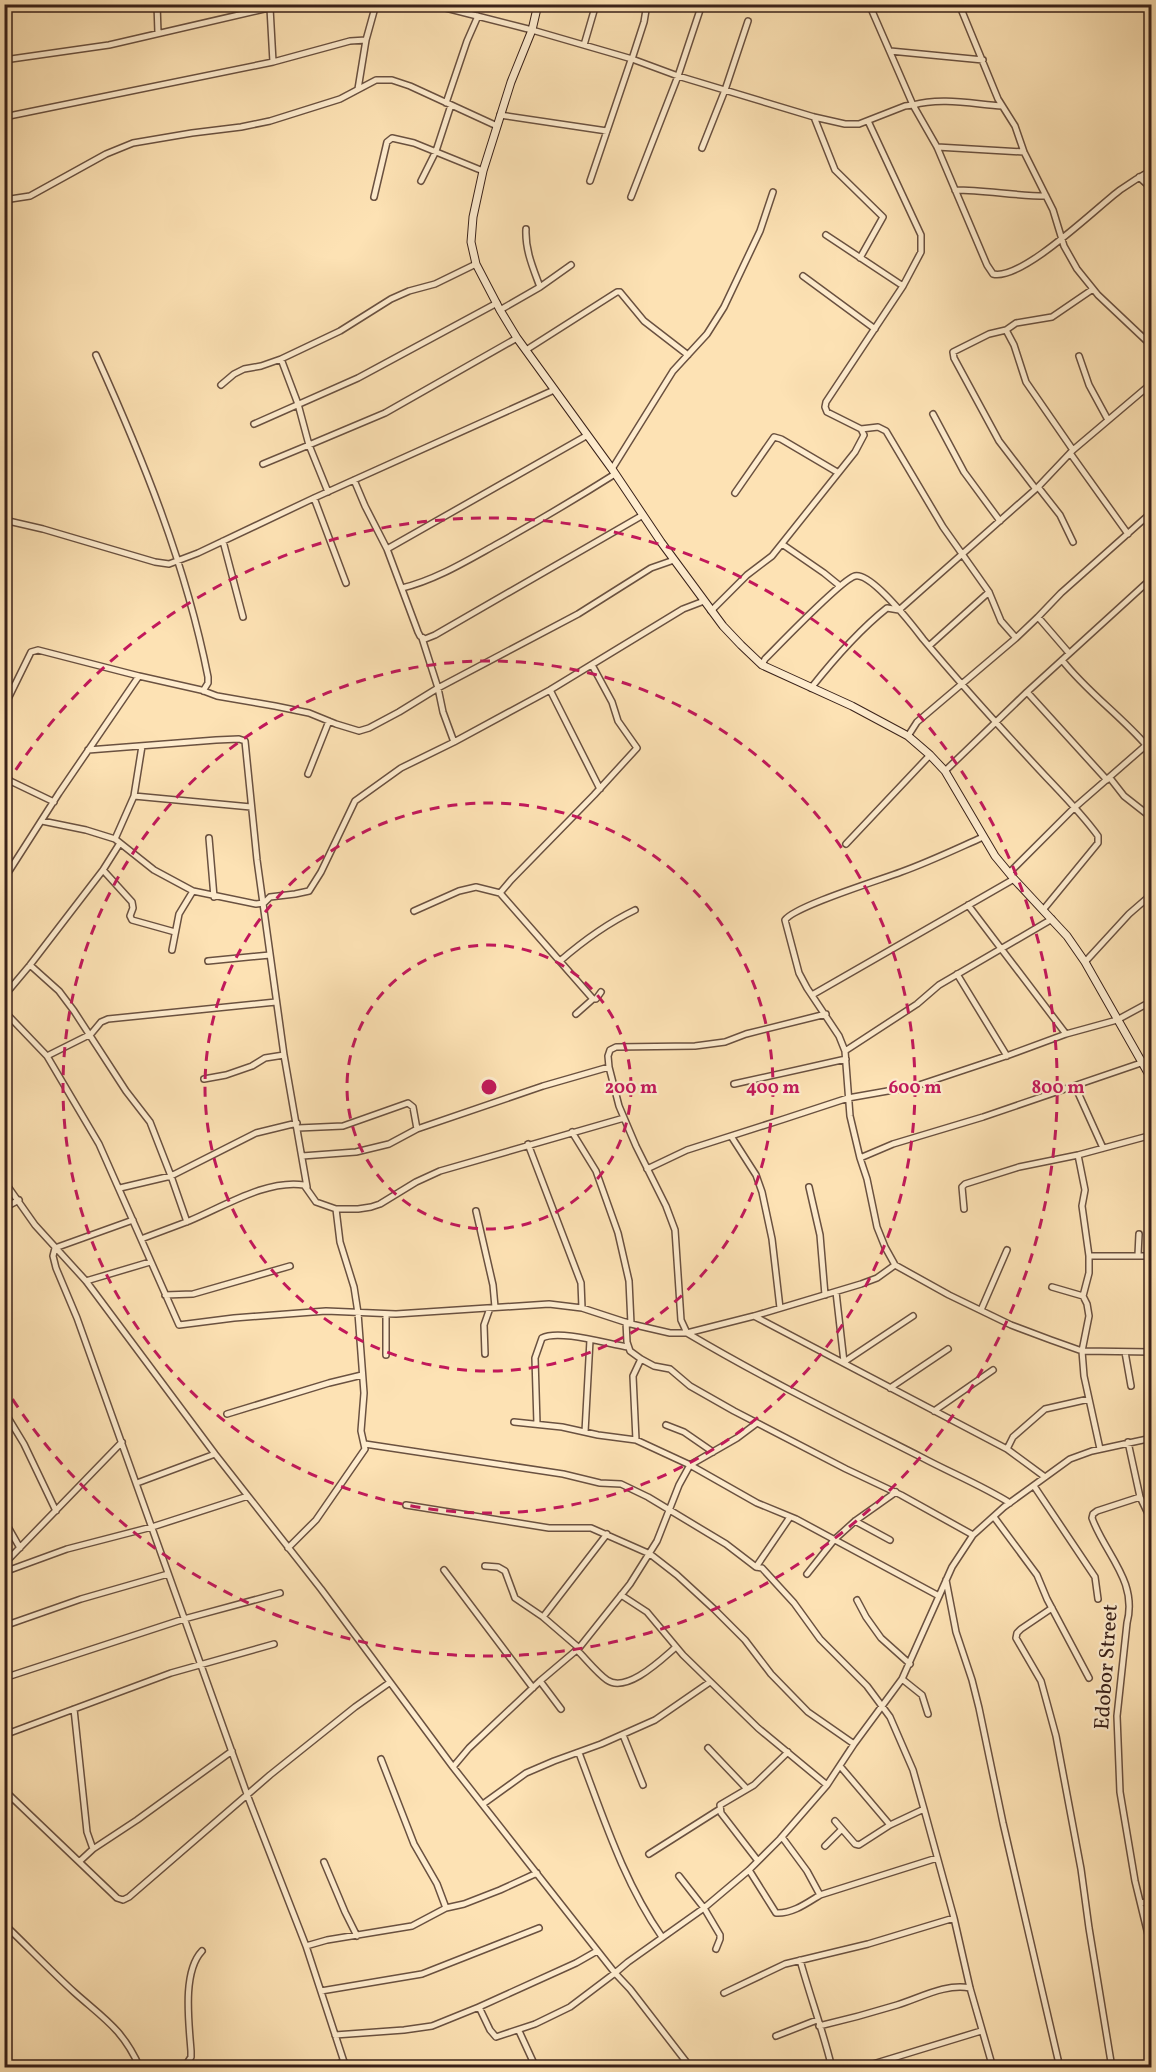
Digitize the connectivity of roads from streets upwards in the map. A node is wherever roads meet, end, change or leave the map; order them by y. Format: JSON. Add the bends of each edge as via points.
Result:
{"nodes":[{"id":1,"x":157,"y":4,"type":"edge"},
{"id":2,"x":286,"y":4,"type":"edge"},
{"id":3,"x":376,"y":4,"type":"edge"},
{"id":4,"x":430,"y":4,"type":"edge"},
{"id":5,"x":538,"y":4,"type":"edge"},
{"id":6,"x":596,"y":4,"type":"edge"},
{"id":7,"x":647,"y":4,"type":"edge"},
{"id":8,"x":702,"y":4,"type":"edge"},
{"id":9,"x":869,"y":4,"type":"edge"},
{"id":10,"x":959,"y":4,"type":"edge"},
{"id":11,"x":270,"y":8,"type":"junction"},
{"id":12,"x":478,"y":16,"type":"junction"},
{"id":13,"x":748,"y":21,"type":"dead end"},
{"id":14,"x":532,"y":30,"type":"junction"},
{"id":15,"x":158,"y":33,"type":"junction"},
{"id":16,"x":366,"y":40,"type":"junction"},
{"id":17,"x":584,"y":45,"type":"junction"},
{"id":18,"x":890,"y":51,"type":"junction"},
{"id":19,"x":631,"y":59,"type":"junction"},
{"id":20,"x":4,"y":60,"type":"edge"},
{"id":21,"x":983,"y":60,"type":"junction"},
{"id":22,"x":273,"y":62,"type":"junction"},
{"id":23,"x":678,"y":76,"type":"junction"},
{"id":24,"x":358,"y":89,"type":"junction"},
{"id":25,"x":725,"y":90,"type":"junction"},
{"id":26,"x":448,"y":104,"type":"junction"},
{"id":27,"x":913,"y":105,"type":"junction"},
{"id":28,"x":1002,"y":106,"type":"junction"},
{"id":29,"x":501,"y":115,"type":"junction"},
{"id":30,"x":4,"y":117,"type":"edge"},
{"id":31,"x":814,"y":117,"type":"junction"},
{"id":32,"x":868,"y":121,"type":"junction"},
{"id":33,"x":496,"y":126,"type":"junction"},
{"id":34,"x":607,"y":131,"type":"junction"},
{"id":35,"x":937,"y":147,"type":"junction"},
{"id":36,"x":702,"y":148,"type":"dead end"},
{"id":37,"x":436,"y":151,"type":"junction"},
{"id":38,"x":1024,"y":152,"type":"junction"},
{"id":39,"x":1152,"y":170,"type":"edge"},
{"id":40,"x":483,"y":171,"type":"junction"},
{"id":41,"x":1139,"y":177,"type":"junction"},
{"id":42,"x":421,"y":181,"type":"dead end"},
{"id":43,"x":590,"y":181,"type":"dead end"},
{"id":44,"x":1152,"y":189,"type":"edge"},
{"id":45,"x":955,"y":190,"type":"junction"},
{"id":46,"x":773,"y":192,"type":"dead end"},
{"id":47,"x":1046,"y":196,"type":"junction"},
{"id":48,"x":375,"y":197,"type":"dead end"},
{"id":49,"x":631,"y":197,"type":"dead end"},
{"id":50,"x":4,"y":200,"type":"edge"},
{"id":51,"x":526,"y":229,"type":"dead end"},
{"id":52,"x":826,"y":236,"type":"dead end"},
{"id":53,"x":1061,"y":238,"type":"junction"},
{"id":54,"x":860,"y":258,"type":"junction"},
{"id":55,"x":476,"y":264,"type":"junction"},
{"id":56,"x":571,"y":265,"type":"dead end"},
{"id":57,"x":803,"y":276,"type":"dead end"},
{"id":58,"x":903,"y":286,"type":"junction"},
{"id":59,"x":540,"y":287,"type":"junction"},
{"id":60,"x":1093,"y":289,"type":"junction"},
{"id":61,"x":499,"y":306,"type":"junction"},
{"id":62,"x":875,"y":329,"type":"junction"},
{"id":63,"x":1006,"y":330,"type":"junction"},
{"id":64,"x":517,"y":338,"type":"junction"},
{"id":65,"x":1152,"y":346,"type":"edge"},
{"id":66,"x":526,"y":350,"type":"junction"},
{"id":67,"x":96,"y":355,"type":"dead end"},
{"id":68,"x":688,"y":355,"type":"junction"},
{"id":69,"x":1079,"y":356,"type":"dead end"},
{"id":70,"x":281,"y":359,"type":"junction"},
{"id":71,"x":1152,"y":383,"type":"edge"},
{"id":72,"x":221,"y":385,"type":"dead end"},
{"id":73,"x":554,"y":390,"type":"junction"},
{"id":74,"x":298,"y":404,"type":"junction"},
{"id":75,"x":933,"y":414,"type":"dead end"},
{"id":76,"x":1108,"y":420,"type":"junction"},
{"id":77,"x":254,"y":424,"type":"dead end"},
{"id":78,"x":861,"y":429,"type":"junction"},
{"id":79,"x":586,"y":436,"type":"junction"},
{"id":80,"x":309,"y":446,"type":"junction"},
{"id":81,"x":1071,"y":451,"type":"junction"},
{"id":82,"x":263,"y":464,"type":"dead end"},
{"id":83,"x":613,"y":471,"type":"junction"},
{"id":84,"x":837,"y":472,"type":"junction"},
{"id":85,"x":354,"y":480,"type":"junction"},
{"id":86,"x":1037,"y":487,"type":"junction"},
{"id":87,"x":328,"y":492,"type":"junction"},
{"id":88,"x":735,"y":493,"type":"dead end"},
{"id":89,"x":314,"y":498,"type":"junction"},
{"id":90,"x":1152,"y":512,"type":"edge"},
{"id":91,"x":643,"y":515,"type":"junction"},
{"id":92,"x":4,"y":520,"type":"edge"},
{"id":93,"x":1000,"y":521,"type":"junction"},
{"id":94,"x":1128,"y":534,"type":"junction"},
{"id":95,"x":223,"y":541,"type":"junction"},
{"id":96,"x":1073,"y":542,"type":"dead end"},
{"id":97,"x":782,"y":544,"type":"junction"},
{"id":98,"x":387,"y":549,"type":"junction"},
{"id":99,"x":963,"y":553,"type":"junction"},
{"id":100,"x":674,"y":560,"type":"junction"},
{"id":101,"x":178,"y":561,"type":"junction"},
{"id":102,"x":1152,"y":578,"type":"edge"},
{"id":103,"x":346,"y":583,"type":"dead end"},
{"id":104,"x":840,"y":586,"type":"junction"},
{"id":105,"x":402,"y":588,"type":"junction"},
{"id":106,"x":988,"y":592,"type":"junction"},
{"id":107,"x":704,"y":601,"type":"junction"},
{"id":108,"x":899,"y":610,"type":"junction"},
{"id":109,"x":711,"y":611,"type":"junction"},
{"id":110,"x":1038,"y":616,"type":"junction"},
{"id":111,"x":243,"y":617,"type":"dead end"},
{"id":112,"x":422,"y":638,"type":"junction"},
{"id":113,"x":1016,"y":638,"type":"junction"},
{"id":114,"x":929,"y":646,"type":"junction"},
{"id":115,"x":1069,"y":653,"type":"junction"},
{"id":116,"x":1062,"y":660,"type":"junction"},
{"id":117,"x":592,"y":665,"type":"junction"},
{"id":118,"x":762,"y":665,"type":"junction"},
{"id":119,"x":139,"y":676,"type":"junction"},
{"id":120,"x":962,"y":685,"type":"junction"},
{"id":121,"x":438,"y":688,"type":"junction"},
{"id":122,"x":811,"y":688,"type":"junction"},
{"id":123,"x":550,"y":690,"type":"junction"},
{"id":124,"x":203,"y":691,"type":"junction"},
{"id":125,"x":1028,"y":692,"type":"junction"},
{"id":126,"x":4,"y":707,"type":"edge"},
{"id":127,"x":329,"y":721,"type":"junction"},
{"id":128,"x":996,"y":723,"type":"junction"},
{"id":129,"x":908,"y":736,"type":"junction"},
{"id":130,"x":1152,"y":740,"type":"edge"},
{"id":131,"x":454,"y":742,"type":"junction"},
{"id":132,"x":1146,"y":745,"type":"junction"},
{"id":133,"x":142,"y":746,"type":"junction"},
{"id":134,"x":88,"y":750,"type":"junction"},
{"id":135,"x":930,"y":754,"type":"junction"},
{"id":136,"x":945,"y":771,"type":"junction"},
{"id":137,"x":308,"y":774,"type":"dead end"},
{"id":138,"x":4,"y":778,"type":"edge"},
{"id":139,"x":1108,"y":779,"type":"junction"},
{"id":140,"x":600,"y":789,"type":"junction"},
{"id":141,"x":134,"y":796,"type":"junction"},
{"id":142,"x":54,"y":802,"type":"junction"},
{"id":143,"x":251,"y":807,"type":"junction"},
{"id":144,"x":1074,"y":808,"type":"junction"},
{"id":145,"x":1152,"y":818,"type":"edge"},
{"id":146,"x":42,"y":821,"type":"junction"},
{"id":147,"x":983,"y":837,"type":"junction"},
{"id":148,"x":209,"y":838,"type":"dead end"},
{"id":149,"x":118,"y":841,"type":"junction"},
{"id":150,"x":846,"y":844,"type":"dead end"},
{"id":151,"x":103,"y":870,"type":"junction"},
{"id":152,"x":1009,"y":873,"type":"junction"},
{"id":153,"x":4,"y":879,"type":"edge"},
{"id":154,"x":1014,"y":879,"type":"junction"},
{"id":155,"x":193,"y":891,"type":"junction"},
{"id":156,"x":500,"y":893,"type":"junction"},
{"id":157,"x":1152,"y":894,"type":"edge"},
{"id":158,"x":214,"y":897,"type":"junction"},
{"id":159,"x":264,"y":903,"type":"junction"},
{"id":160,"x":968,"y":905,"type":"junction"},
{"id":161,"x":635,"y":910,"type":"dead end"},
{"id":162,"x":1043,"y":910,"type":"junction"},
{"id":163,"x":414,"y":911,"type":"dead end"},
{"id":164,"x":1052,"y":919,"type":"junction"},
{"id":165,"x":175,"y":932,"type":"junction"},
{"id":166,"x":1001,"y":948,"type":"junction"},
{"id":167,"x":172,"y":950,"type":"dead end"},
{"id":168,"x":270,"y":954,"type":"junction"},
{"id":169,"x":208,"y":961,"type":"dead end"},
{"id":170,"x":560,"y":961,"type":"junction"},
{"id":171,"x":1085,"y":962,"type":"junction"},
{"id":172,"x":30,"y":965,"type":"junction"},
{"id":173,"x":957,"y":974,"type":"junction"},
{"id":174,"x":601,"y":993,"type":"dead end"},
{"id":175,"x":812,"y":995,"type":"junction"},
{"id":176,"x":4,"y":996,"type":"edge"},
{"id":177,"x":593,"y":999,"type":"junction"},
{"id":178,"x":1152,"y":1001,"type":"edge"},
{"id":179,"x":276,"y":1002,"type":"junction"},
{"id":180,"x":4,"y":1011,"type":"edge"},
{"id":181,"x":576,"y":1014,"type":"dead end"},
{"id":182,"x":826,"y":1014,"type":"junction"},
{"id":183,"x":1117,"y":1020,"type":"junction"},
{"id":184,"x":91,"y":1034,"type":"junction"},
{"id":185,"x":1066,"y":1034,"type":"junction"},
{"id":186,"x":845,"y":1051,"type":"junction"},
{"id":187,"x":284,"y":1055,"type":"junction"},
{"id":188,"x":46,"y":1056,"type":"junction"},
{"id":189,"x":1007,"y":1056,"type":"junction"},
{"id":190,"x":1152,"y":1057,"type":"edge"},
{"id":191,"x":846,"y":1059,"type":"junction"},
{"id":192,"x":1141,"y":1063,"type":"junction"},
{"id":193,"x":609,"y":1067,"type":"junction"},
{"id":194,"x":204,"y":1079,"type":"dead end"},
{"id":195,"x":1152,"y":1080,"type":"edge"},
{"id":196,"x":734,"y":1084,"type":"dead end"},
{"id":197,"x":1074,"y":1086,"type":"junction"},
{"id":198,"x":848,"y":1098,"type":"junction"},
{"id":199,"x":624,"y":1118,"type":"junction"},
{"id":200,"x":297,"y":1126,"type":"junction"},
{"id":201,"x":417,"y":1129,"type":"junction"},
{"id":202,"x":572,"y":1132,"type":"junction"},
{"id":203,"x":1152,"y":1135,"type":"edge"},
{"id":204,"x":731,"y":1136,"type":"junction"},
{"id":205,"x":528,"y":1144,"type":"junction"},
{"id":206,"x":1103,"y":1148,"type":"junction"},
{"id":207,"x":1078,"y":1155,"type":"junction"},
{"id":208,"x":302,"y":1156,"type":"junction"},
{"id":209,"x":860,"y":1158,"type":"junction"},
{"id":210,"x":647,"y":1169,"type":"junction"},
{"id":211,"x":171,"y":1176,"type":"junction"},
{"id":212,"x":4,"y":1181,"type":"edge"},
{"id":213,"x":307,"y":1187,"type":"junction"},
{"id":214,"x":809,"y":1187,"type":"dead end"},
{"id":215,"x":120,"y":1188,"type":"junction"},
{"id":216,"x":19,"y":1200,"type":"junction"},
{"id":217,"x":4,"y":1208,"type":"edge"},
{"id":218,"x":336,"y":1209,"type":"junction"},
{"id":219,"x":964,"y":1209,"type":"dead end"},
{"id":220,"x":476,"y":1211,"type":"dead end"},
{"id":221,"x":133,"y":1220,"type":"junction"},
{"id":222,"x":187,"y":1222,"type":"junction"},
{"id":223,"x":1139,"y":1234,"type":"dead end"},
{"id":224,"x":141,"y":1239,"type":"junction"},
{"id":225,"x":55,"y":1248,"type":"junction"},
{"id":226,"x":1007,"y":1250,"type":"dead end"},
{"id":227,"x":1138,"y":1255,"type":"junction"},
{"id":228,"x":1089,"y":1256,"type":"junction"},
{"id":229,"x":1152,"y":1256,"type":"edge"},
{"id":230,"x":150,"y":1262,"type":"junction"},
{"id":231,"x":895,"y":1265,"type":"junction"},
{"id":232,"x":290,"y":1266,"type":"dead end"},
{"id":233,"x":86,"y":1281,"type":"junction"},
{"id":234,"x":1052,"y":1287,"type":"dead end"},
{"id":235,"x":836,"y":1292,"type":"junction"},
{"id":236,"x":165,"y":1295,"type":"junction"},
{"id":237,"x":825,"y":1295,"type":"junction"},
{"id":238,"x":1083,"y":1296,"type":"junction"},
{"id":239,"x":492,"y":1307,"type":"junction"},
{"id":240,"x":582,"y":1308,"type":"junction"},
{"id":241,"x":780,"y":1308,"type":"junction"},
{"id":242,"x":981,"y":1310,"type":"junction"},
{"id":243,"x":358,"y":1313,"type":"junction"},
{"id":244,"x":386,"y":1314,"type":"junction"},
{"id":245,"x":754,"y":1316,"type":"junction"},
{"id":246,"x":913,"y":1316,"type":"dead end"},
{"id":247,"x":629,"y":1323,"type":"junction"},
{"id":248,"x":687,"y":1333,"type":"junction"},
{"id":249,"x":590,"y":1340,"type":"junction"},
{"id":250,"x":628,"y":1347,"type":"junction"},
{"id":251,"x":948,"y":1349,"type":"dead end"},
{"id":252,"x":1082,"y":1351,"type":"junction"},
{"id":253,"x":1125,"y":1352,"type":"junction"},
{"id":254,"x":1152,"y":1352,"type":"edge"},
{"id":255,"x":484,"y":1354,"type":"dead end"},
{"id":256,"x":386,"y":1355,"type":"dead end"},
{"id":257,"x":641,"y":1359,"type":"junction"},
{"id":258,"x":844,"y":1362,"type":"junction"},
{"id":259,"x":993,"y":1370,"type":"dead end"},
{"id":260,"x":362,"y":1375,"type":"junction"},
{"id":261,"x":1131,"y":1386,"type":"dead end"},
{"id":262,"x":890,"y":1388,"type":"junction"},
{"id":263,"x":1089,"y":1400,"type":"junction"},
{"id":264,"x":4,"y":1411,"type":"edge"},
{"id":265,"x":934,"y":1411,"type":"junction"},
{"id":266,"x":227,"y":1414,"type":"dead end"},
{"id":267,"x":514,"y":1422,"type":"dead end"},
{"id":268,"x":758,"y":1423,"type":"junction"},
{"id":269,"x":537,"y":1424,"type":"junction"},
{"id":270,"x":666,"y":1425,"type":"dead end"},
{"id":271,"x":585,"y":1431,"type":"junction"},
{"id":272,"x":1152,"y":1438,"type":"edge"},
{"id":273,"x":636,"y":1440,"type":"junction"},
{"id":274,"x":122,"y":1442,"type":"junction"},
{"id":275,"x":1128,"y":1442,"type":"junction"},
{"id":276,"x":365,"y":1444,"type":"junction"},
{"id":277,"x":1007,"y":1449,"type":"junction"},
{"id":278,"x":1100,"y":1449,"type":"junction"},
{"id":279,"x":713,"y":1452,"type":"junction"},
{"id":280,"x":215,"y":1454,"type":"junction"},
{"id":281,"x":690,"y":1465,"type":"junction"},
{"id":282,"x":1045,"y":1477,"type":"junction"},
{"id":283,"x":137,"y":1483,"type":"junction"},
{"id":284,"x":1034,"y":1486,"type":"junction"},
{"id":285,"x":896,"y":1492,"type":"junction"},
{"id":286,"x":248,"y":1496,"type":"junction"},
{"id":287,"x":1140,"y":1497,"type":"junction"},
{"id":288,"x":1010,"y":1503,"type":"junction"},
{"id":289,"x":406,"y":1505,"type":"dead end"},
{"id":290,"x":56,"y":1511,"type":"junction"},
{"id":291,"x":669,"y":1511,"type":"junction"},
{"id":292,"x":994,"y":1517,"type":"junction"},
{"id":293,"x":790,"y":1518,"type":"junction"},
{"id":294,"x":4,"y":1520,"type":"edge"},
{"id":295,"x":855,"y":1521,"type":"junction"},
{"id":296,"x":1152,"y":1522,"type":"edge"},
{"id":297,"x":152,"y":1527,"type":"junction"},
{"id":298,"x":607,"y":1534,"type":"junction"},
{"id":299,"x":973,"y":1535,"type":"junction"},
{"id":300,"x":834,"y":1540,"type":"junction"},
{"id":301,"x":890,"y":1540,"type":"dead end"},
{"id":302,"x":20,"y":1548,"type":"junction"},
{"id":303,"x":288,"y":1548,"type":"junction"},
{"id":304,"x":650,"y":1554,"type":"junction"},
{"id":305,"x":4,"y":1564,"type":"edge"},
{"id":306,"x":485,"y":1566,"type":"dead end"},
{"id":307,"x":756,"y":1567,"type":"junction"},
{"id":308,"x":444,"y":1570,"type":"dead end"},
{"id":309,"x":4,"y":1572,"type":"edge"},
{"id":310,"x":168,"y":1574,"type":"junction"},
{"id":311,"x":807,"y":1574,"type":"dead end"},
{"id":312,"x":946,"y":1580,"type":"junction"},
{"id":313,"x":280,"y":1593,"type":"dead end"},
{"id":314,"x":621,"y":1595,"type":"junction"},
{"id":315,"x":939,"y":1596,"type":"junction"},
{"id":316,"x":1098,"y":1599,"type":"dead end"},
{"id":317,"x":857,"y":1600,"type":"dead end"},
{"id":318,"x":1052,"y":1608,"type":"junction"},
{"id":319,"x":543,"y":1617,"type":"junction"},
{"id":320,"x":184,"y":1619,"type":"junction"},
{"id":321,"x":4,"y":1626,"type":"edge"},
{"id":322,"x":274,"y":1644,"type":"dead end"},
{"id":323,"x":676,"y":1647,"type":"junction"},
{"id":324,"x":578,"y":1649,"type":"junction"},
{"id":325,"x":910,"y":1664,"type":"junction"},
{"id":326,"x":201,"y":1665,"type":"junction"},
{"id":327,"x":4,"y":1678,"type":"edge"},
{"id":328,"x":1089,"y":1678,"type":"dead end"},
{"id":329,"x":902,"y":1679,"type":"junction"},
{"id":330,"x":540,"y":1681,"type":"junction"},
{"id":331,"x":710,"y":1682,"type":"junction"},
{"id":332,"x":389,"y":1683,"type":"junction"},
{"id":333,"x":533,"y":1689,"type":"junction"},
{"id":334,"x":883,"y":1706,"type":"junction"},
{"id":335,"x":74,"y":1709,"type":"junction"},
{"id":336,"x":561,"y":1709,"type":"dead end"},
{"id":337,"x":928,"y":1714,"type":"dead end"},
{"id":338,"x":4,"y":1735,"type":"edge"},
{"id":339,"x":623,"y":1735,"type":"junction"},
{"id":340,"x":854,"y":1743,"type":"junction"},
{"id":341,"x":708,"y":1748,"type":"dead end"},
{"id":342,"x":232,"y":1751,"type":"junction"},
{"id":343,"x":788,"y":1752,"type":"junction"},
{"id":344,"x":579,"y":1753,"type":"junction"},
{"id":345,"x":381,"y":1759,"type":"dead end"},
{"id":346,"x":840,"y":1766,"type":"junction"},
{"id":347,"x":453,"y":1767,"type":"junction"},
{"id":348,"x":643,"y":1785,"type":"dead end"},
{"id":349,"x":827,"y":1785,"type":"junction"},
{"id":350,"x":747,"y":1789,"type":"junction"},
{"id":351,"x":4,"y":1790,"type":"edge"},
{"id":352,"x":248,"y":1797,"type":"junction"},
{"id":353,"x":483,"y":1804,"type":"junction"},
{"id":354,"x":720,"y":1809,"type":"junction"},
{"id":355,"x":924,"y":1809,"type":"junction"},
{"id":356,"x":835,"y":1821,"type":"dead end"},
{"id":357,"x":890,"y":1824,"type":"junction"},
{"id":358,"x":842,"y":1829,"type":"junction"},
{"id":359,"x":782,"y":1837,"type":"junction"},
{"id":360,"x":825,"y":1846,"type":"dead end"},
{"id":361,"x":93,"y":1850,"type":"junction"},
{"id":362,"x":649,"y":1854,"type":"dead end"},
{"id":363,"x":937,"y":1858,"type":"junction"},
{"id":364,"x":80,"y":1861,"type":"junction"},
{"id":365,"x":758,"y":1861,"type":"junction"},
{"id":366,"x":324,"y":1862,"type":"dead end"},
{"id":367,"x":749,"y":1870,"type":"junction"},
{"id":368,"x":537,"y":1873,"type":"junction"},
{"id":369,"x":679,"y":1876,"type":"dead end"},
{"id":370,"x":820,"y":1895,"type":"junction"},
{"id":371,"x":1152,"y":1901,"type":"edge"},
{"id":372,"x":1141,"y":1903,"type":"junction"},
{"id":373,"x":446,"y":1908,"type":"junction"},
{"id":374,"x":704,"y":1908,"type":"junction"},
{"id":375,"x":954,"y":1918,"type":"junction"},
{"id":376,"x":4,"y":1924,"type":"edge"},
{"id":377,"x":539,"y":1928,"type":"dead end"},
{"id":378,"x":357,"y":1936,"type":"junction"},
{"id":379,"x":662,"y":1936,"type":"junction"},
{"id":380,"x":306,"y":1946,"type":"junction"},
{"id":381,"x":716,"y":1949,"type":"dead end"},
{"id":382,"x":202,"y":1951,"type":"dead end"},
{"id":383,"x":597,"y":1951,"type":"junction"},
{"id":384,"x":1152,"y":1951,"type":"edge"},
{"id":385,"x":800,"y":1960,"type":"junction"},
{"id":386,"x":615,"y":1973,"type":"junction"},
{"id":387,"x":970,"y":1988,"type":"junction"},
{"id":388,"x":321,"y":1991,"type":"junction"},
{"id":389,"x":724,"y":1993,"type":"dead end"},
{"id":390,"x":479,"y":2007,"type":"junction"},
{"id":391,"x":817,"y":2020,"type":"junction"},
{"id":392,"x":819,"y":2026,"type":"junction"},
{"id":393,"x":519,"y":2031,"type":"junction"},
{"id":394,"x":981,"y":2031,"type":"junction"},
{"id":395,"x":335,"y":2035,"type":"junction"},
{"id":396,"x":776,"y":2036,"type":"dead end"},
{"id":397,"x":344,"y":2061,"type":"junction"},
{"id":398,"x":881,"y":2065,"type":"edge"},
{"id":399,"x":140,"y":2067,"type":"edge"},
{"id":400,"x":184,"y":2067,"type":"edge"},
{"id":401,"x":330,"y":2067,"type":"edge"},
{"id":402,"x":346,"y":2067,"type":"edge"},
{"id":403,"x":536,"y":2067,"type":"edge"},
{"id":404,"x":691,"y":2067,"type":"edge"},
{"id":405,"x":832,"y":2067,"type":"edge"},
{"id":406,"x":860,"y":2067,"type":"edge"},
{"id":407,"x":993,"y":2067,"type":"edge"},
{"id":408,"x":1060,"y":2067,"type":"edge"},
{"id":409,"x":1112,"y":2067,"type":"edge"}],
"edges":[{"from":1,"to":15,"type":"street"},
{"from":2,"to":11,"type":"street"},
{"from":3,"to":16,"type":"street"},
{"from":4,"to":12,"type":"street"},
{"from":5,"to":14,"type":"street"},
{"from":6,"to":17,"type":"street"},
{"from":7,"to":19,"type":"street"},
{"from":8,"to":23,"type":"street"},
{"from":9,"to":18,"type":"street"},
{"from":10,"to":21,"type":"street"},
{"from":11,"to":15,"type":"street"},
{"from":11,"to":22,"type":"street"},
{"from":12,"to":14,"type":"street"},
{"from":12,"to":26,"type":"street","via":[[466,41]]},
{"from":13,"to":25,"type":"street"},
{"from":14,"to":17,"type":"street"},
{"from":14,"to":29,"type":"street"},
{"from":15,"to":20,"type":"street","via":[[98,47]]},
{"from":16,"to":22,"type":"street"},
{"from":16,"to":24,"type":"street"},
{"from":17,"to":19,"type":"street"},
{"from":18,"to":21,"type":"street"},
{"from":18,"to":27,"type":"street"},
{"from":19,"to":23,"type":"street"},
{"from":19,"to":34,"type":"street"},
{"from":21,"to":28,"type":"street"},
{"from":22,"to":30,"type":"street"},
{"from":23,"to":25,"type":"street"},
{"from":23,"to":49,"type":"street"},
{"from":24,"to":26,"type":"street","via":[[376,80],[392,80]]},
{"from":24,"to":50,"type":"street","via":[[340,99],[270,121],[133,143],[30,196]]},
{"from":25,"to":31,"type":"street"},
{"from":25,"to":36,"type":"street"},
{"from":26,"to":33,"type":"street"},
{"from":26,"to":37,"type":"street"},
{"from":27,"to":28,"type":"street","via":[[946,102]]},
{"from":27,"to":32,"type":"street"},
{"from":27,"to":35,"type":"street"},
{"from":28,"to":38,"type":"street","via":[[1015,126]]},
{"from":29,"to":33,"type":"street"},
{"from":29,"to":34,"type":"street"},
{"from":31,"to":32,"type":"street","via":[[854,125]]},
{"from":31,"to":54,"type":"street","via":[[835,170],[883,217]]},
{"from":32,"to":58,"type":"street","via":[[921,235],[921,252]]},
{"from":33,"to":40,"type":"street"},
{"from":34,"to":43,"type":"street"},
{"from":35,"to":38,"type":"street"},
{"from":35,"to":45,"type":"street"},
{"from":37,"to":40,"type":"street"},
{"from":37,"to":42,"type":"street"},
{"from":37,"to":48,"type":"street","via":[[389,140]]},
{"from":38,"to":47,"type":"street"},
{"from":39,"to":41,"type":"street"},
{"from":40,"to":55,"type":"street","via":[[471,242]]},
{"from":41,"to":44,"type":"street"},
{"from":41,"to":53,"type":"street"},
{"from":45,"to":47,"type":"street"},
{"from":45,"to":53,"type":"street","via":[[993,274],[1004,275],[1029,263]]},
{"from":46,"to":68,"type":"street","via":[[760,231],[724,307]]},
{"from":47,"to":53,"type":"street"},
{"from":51,"to":59,"type":"street","via":[[529,258]]},
{"from":52,"to":54,"type":"street"},
{"from":53,"to":60,"type":"street"},
{"from":54,"to":58,"type":"street"},
{"from":55,"to":61,"type":"street"},
{"from":55,"to":70,"type":"street","via":[[391,299],[340,332]]},
{"from":56,"to":59,"type":"street"},
{"from":57,"to":62,"type":"street"},
{"from":58,"to":62,"type":"street"},
{"from":59,"to":61,"type":"street"},
{"from":60,"to":63,"type":"street","via":[[1052,316],[1016,323]]},
{"from":60,"to":65,"type":"street"},
{"from":61,"to":64,"type":"street"},
{"from":61,"to":74,"type":"street"},
{"from":62,"to":78,"type":"street","via":[[825,407],[827,412]]},
{"from":63,"to":81,"type":"street","via":[[1026,382]]},
{"from":63,"to":86,"type":"street","via":[[989,334],[953,355],[999,441]]},
{"from":64,"to":66,"type":"street"},
{"from":64,"to":80,"type":"street","via":[[385,412]]},
{"from":66,"to":68,"type":"street","via":[[620,292],[644,321]]},
{"from":66,"to":73,"type":"street"},
{"from":67,"to":101,"type":"street","via":[[133,437]]},
{"from":68,"to":83,"type":"street","via":[[673,371]]},
{"from":69,"to":76,"type":"street"},
{"from":70,"to":72,"type":"street","via":[[244,369]]},
{"from":70,"to":74,"type":"street"},
{"from":71,"to":76,"type":"street"},
{"from":73,"to":79,"type":"street"},
{"from":73,"to":85,"type":"street"},
{"from":74,"to":77,"type":"street"},
{"from":74,"to":80,"type":"street"},
{"from":75,"to":93,"type":"street","via":[[963,472]]},
{"from":76,"to":81,"type":"street"},
{"from":78,"to":84,"type":"street","via":[[863,438]]},
{"from":78,"to":99,"type":"street","via":[[879,427],[886,431],[943,527]]},
{"from":79,"to":83,"type":"street"},
{"from":79,"to":98,"type":"street"},
{"from":80,"to":82,"type":"street"},
{"from":80,"to":87,"type":"street"},
{"from":81,"to":86,"type":"street"},
{"from":81,"to":94,"type":"street"},
{"from":83,"to":91,"type":"street"},
{"from":83,"to":105,"type":"street","via":[[564,506],[472,558],[420,584]]},
{"from":84,"to":88,"type":"street","via":[[774,437]]},
{"from":84,"to":97,"type":"street"},
{"from":85,"to":87,"type":"street"},
{"from":85,"to":98,"type":"street"},
{"from":86,"to":93,"type":"street"},
{"from":86,"to":96,"type":"street","via":[[1060,515]]},
{"from":87,"to":89,"type":"street"},
{"from":89,"to":95,"type":"street"},
{"from":89,"to":103,"type":"street"},
{"from":90,"to":94,"type":"street"},
{"from":91,"to":100,"type":"street"},
{"from":91,"to":112,"type":"street","via":[[435,635]]},
{"from":92,"to":101,"type":"street","via":[[155,562]]},
{"from":93,"to":99,"type":"street"},
{"from":94,"to":110,"type":"street"},
{"from":95,"to":101,"type":"street"},
{"from":95,"to":111,"type":"street"},
{"from":97,"to":104,"type":"street"},
{"from":97,"to":109,"type":"street"},
{"from":98,"to":105,"type":"street"},
{"from":99,"to":106,"type":"street"},
{"from":99,"to":108,"type":"street"},
{"from":100,"to":107,"type":"street"},
{"from":100,"to":121,"type":"street","via":[[651,568],[578,614]]},
{"from":101,"to":124,"type":"street","via":[[206,669],[208,683]]},
{"from":102,"to":115,"type":"street"},
{"from":104,"to":108,"type":"street","via":[[854,576],[865,577]]},
{"from":104,"to":118,"type":"street"},
{"from":105,"to":112,"type":"street"},
{"from":106,"to":113,"type":"street","via":[[1001,621]]},
{"from":106,"to":114,"type":"street"},
{"from":107,"to":109,"type":"street"},
{"from":107,"to":117,"type":"street","via":[[683,609]]},
{"from":108,"to":114,"type":"street"},
{"from":108,"to":122,"type":"street","via":[[887,608],[876,616]]},
{"from":109,"to":118,"type":"street"},
{"from":110,"to":113,"type":"street"},
{"from":110,"to":115,"type":"street"},
{"from":112,"to":121,"type":"street"},
{"from":113,"to":120,"type":"street"},
{"from":114,"to":120,"type":"street"},
{"from":115,"to":116,"type":"street"},
{"from":116,"to":125,"type":"street"},
{"from":116,"to":132,"type":"street"},
{"from":117,"to":123,"type":"street"},
{"from":117,"to":140,"type":"street","via":[[618,720],[637,748]]},
{"from":118,"to":122,"type":"street"},
{"from":119,"to":124,"type":"street"},
{"from":119,"to":126,"type":"street","via":[[38,650],[31,652]]},
{"from":119,"to":134,"type":"street"},
{"from":120,"to":128,"type":"street"},
{"from":120,"to":129,"type":"street","via":[[917,722]]},
{"from":121,"to":127,"type":"street","via":[[369,728],[359,731]]},
{"from":121,"to":131,"type":"street"},
{"from":122,"to":129,"type":"street"},
{"from":123,"to":131,"type":"street"},
{"from":123,"to":140,"type":"street"},
{"from":124,"to":127,"type":"street","via":[[309,713]]},
{"from":125,"to":128,"type":"street"},
{"from":125,"to":139,"type":"street"},
{"from":127,"to":137,"type":"street"},
{"from":128,"to":136,"type":"street"},
{"from":128,"to":144,"type":"street"},
{"from":129,"to":135,"type":"street"},
{"from":130,"to":132,"type":"street"},
{"from":131,"to":159,"type":"street","via":[[401,768],[355,801],[309,891],[270,897]]},
{"from":132,"to":139,"type":"street"},
{"from":133,"to":134,"type":"street"},
{"from":133,"to":141,"type":"street"},
{"from":133,"to":143,"type":"street","via":[[243,740]]},
{"from":134,"to":142,"type":"street"},
{"from":135,"to":136,"type":"street"},
{"from":135,"to":150,"type":"street"},
{"from":136,"to":147,"type":"street"},
{"from":138,"to":142,"type":"street"},
{"from":139,"to":144,"type":"street"},
{"from":139,"to":145,"type":"street"},
{"from":140,"to":156,"type":"street"},
{"from":141,"to":143,"type":"street"},
{"from":141,"to":149,"type":"street"},
{"from":142,"to":146,"type":"street"},
{"from":143,"to":159,"type":"street"},
{"from":144,"to":152,"type":"street"},
{"from":144,"to":162,"type":"street","via":[[1098,836],[1098,843]]},
{"from":146,"to":149,"type":"street"},
{"from":146,"to":153,"type":"street"},
{"from":147,"to":152,"type":"street"},
{"from":147,"to":175,"type":"street","via":[[787,917],[785,923],[799,973]]},
{"from":148,"to":158,"type":"street"},
{"from":149,"to":151,"type":"street"},
{"from":149,"to":155,"type":"street","via":[[154,870]]},
{"from":151,"to":165,"type":"street","via":[[132,902],[132,920]]},
{"from":151,"to":172,"type":"street"},
{"from":152,"to":154,"type":"street"},
{"from":154,"to":160,"type":"street"},
{"from":154,"to":162,"type":"street"},
{"from":155,"to":158,"type":"street"},
{"from":155,"to":165,"type":"street","via":[[179,914]]},
{"from":156,"to":163,"type":"street","via":[[476,886]]},
{"from":156,"to":170,"type":"street"},
{"from":157,"to":171,"type":"street"},
{"from":158,"to":159,"type":"street"},
{"from":159,"to":168,"type":"street"},
{"from":160,"to":166,"type":"street"},
{"from":160,"to":175,"type":"street"},
{"from":161,"to":170,"type":"street"},
{"from":162,"to":164,"type":"street"},
{"from":164,"to":166,"type":"street"},
{"from":164,"to":171,"type":"street"},
{"from":165,"to":167,"type":"street"},
{"from":166,"to":173,"type":"street"},
{"from":166,"to":185,"type":"street"},
{"from":168,"to":169,"type":"street"},
{"from":168,"to":179,"type":"street"},
{"from":170,"to":177,"type":"street"},
{"from":171,"to":183,"type":"street"},
{"from":172,"to":176,"type":"street"},
{"from":172,"to":184,"type":"street","via":[[59,991]]},
{"from":173,"to":186,"type":"street"},
{"from":173,"to":189,"type":"street"},
{"from":174,"to":177,"type":"street"},
{"from":175,"to":182,"type":"street"},
{"from":177,"to":181,"type":"street"},
{"from":178,"to":183,"type":"street"},
{"from":179,"to":184,"type":"street","via":[[108,1019]]},
{"from":179,"to":187,"type":"street"},
{"from":180,"to":188,"type":"street"},
{"from":182,"to":186,"type":"street"},
{"from":182,"to":193,"type":"street","via":[[725,1042],[616,1047],[610,1050]]},
{"from":183,"to":185,"type":"street"},
{"from":183,"to":192,"type":"street"},
{"from":184,"to":188,"type":"street"},
{"from":184,"to":211,"type":"street","via":[[150,1122]]},
{"from":185,"to":189,"type":"street"},
{"from":186,"to":191,"type":"street"},
{"from":187,"to":194,"type":"street"},
{"from":187,"to":200,"type":"street"},
{"from":188,"to":215,"type":"street","via":[[99,1144]]},
{"from":189,"to":198,"type":"street","via":[[916,1086]]},
{"from":190,"to":192,"type":"street"},
{"from":191,"to":196,"type":"street"},
{"from":191,"to":198,"type":"street"},
{"from":192,"to":195,"type":"street"},
{"from":192,"to":197,"type":"street"},
{"from":193,"to":199,"type":"street"},
{"from":193,"to":201,"type":"street"},
{"from":197,"to":206,"type":"street"},
{"from":197,"to":209,"type":"street"},
{"from":198,"to":204,"type":"street"},
{"from":198,"to":209,"type":"street"},
{"from":199,"to":202,"type":"street"},
{"from":199,"to":210,"type":"street"},
{"from":200,"to":201,"type":"street","via":[[343,1126],[408,1103],[413,1107]]},
{"from":200,"to":208,"type":"street"},
{"from":200,"to":211,"type":"street","via":[[256,1132]]},
{"from":201,"to":208,"type":"street","via":[[389,1144],[356,1152]]},
{"from":202,"to":205,"type":"street"},
{"from":202,"to":247,"type":"street","via":[[596,1171],[618,1233],[629,1281]]},
{"from":203,"to":206,"type":"street"},
{"from":204,"to":210,"type":"street","via":[[687,1150]]},
{"from":204,"to":241,"type":"street","via":[[756,1174],[762,1192]]},
{"from":205,"to":218,"type":"street","via":[[440,1171],[371,1208]]},
{"from":205,"to":240,"type":"street","via":[[581,1283]]},
{"from":206,"to":207,"type":"street"},
{"from":207,"to":219,"type":"street","via":[[1019,1167],[965,1184]]},
{"from":207,"to":228,"type":"street","via":[[1085,1190],[1082,1206]]},
{"from":208,"to":213,"type":"street"},
{"from":209,"to":231,"type":"street","via":[[877,1227]]},
{"from":210,"to":248,"type":"street","via":[[675,1230],[681,1320]]},
{"from":211,"to":215,"type":"street"},
{"from":211,"to":222,"type":"street"},
{"from":212,"to":216,"type":"street"},
{"from":213,"to":218,"type":"street","via":[[316,1202]]},
{"from":213,"to":222,"type":"street","via":[[293,1184],[260,1190]]},
{"from":214,"to":237,"type":"street","via":[[820,1235]]},
{"from":215,"to":221,"type":"street"},
{"from":216,"to":217,"type":"street"},
{"from":216,"to":225,"type":"street"},
{"from":218,"to":243,"type":"street"},
{"from":220,"to":239,"type":"street","via":[[493,1285]]},
{"from":221,"to":224,"type":"street"},
{"from":221,"to":225,"type":"street"},
{"from":222,"to":224,"type":"street"},
{"from":223,"to":227,"type":"street"},
{"from":224,"to":230,"type":"street"},
{"from":225,"to":233,"type":"street"},
{"from":225,"to":274,"type":"street","via":[[56,1268]]},
{"from":226,"to":242,"type":"street"},
{"from":227,"to":228,"type":"street"},
{"from":227,"to":229,"type":"street"},
{"from":228,"to":238,"type":"street"},
{"from":230,"to":233,"type":"street"},
{"from":230,"to":236,"type":"street"},
{"from":231,"to":235,"type":"street","via":[[877,1278]]},
{"from":231,"to":242,"type":"street"},
{"from":232,"to":236,"type":"street","via":[[193,1294]]},
{"from":233,"to":280,"type":"street"},
{"from":234,"to":238,"type":"street"},
{"from":235,"to":237,"type":"street"},
{"from":235,"to":258,"type":"street"},
{"from":236,"to":243,"type":"street","via":[[177,1322],[183,1325],[326,1311]]},
{"from":237,"to":241,"type":"street"},
{"from":238,"to":252,"type":"street","via":[[1089,1316]]},
{"from":239,"to":240,"type":"street","via":[[549,1304]]},
{"from":239,"to":244,"type":"street"},
{"from":239,"to":255,"type":"street","via":[[484,1325]]},
{"from":240,"to":247,"type":"street"},
{"from":241,"to":245,"type":"street"},
{"from":242,"to":252,"type":"street"},
{"from":243,"to":244,"type":"street"},
{"from":243,"to":260,"type":"street"},
{"from":244,"to":256,"type":"street"},
{"from":245,"to":248,"type":"street"},
{"from":245,"to":258,"type":"street"},
{"from":246,"to":258,"type":"street"},
{"from":247,"to":248,"type":"street"},
{"from":247,"to":250,"type":"street"},
{"from":248,"to":288,"type":"street","via":[[792,1392]]},
{"from":249,"to":250,"type":"street"},
{"from":249,"to":269,"type":"street","via":[[548,1335],[542,1338],[536,1358]]},
{"from":249,"to":271,"type":"street"},
{"from":250,"to":257,"type":"street"},
{"from":251,"to":262,"type":"street"},
{"from":252,"to":253,"type":"street"},
{"from":252,"to":263,"type":"street"},
{"from":253,"to":254,"type":"street"},
{"from":253,"to":261,"type":"street"},
{"from":257,"to":268,"type":"street","via":[[670,1369],[690,1386]]},
{"from":257,"to":273,"type":"street","via":[[633,1376]]},
{"from":258,"to":262,"type":"street"},
{"from":259,"to":265,"type":"street"},
{"from":260,"to":266,"type":"street"},
{"from":260,"to":276,"type":"street","via":[[361,1431]]},
{"from":262,"to":265,"type":"street"},
{"from":263,"to":277,"type":"street","via":[[1045,1409],[1013,1437]]},
{"from":263,"to":278,"type":"street"},
{"from":264,"to":290,"type":"street"},
{"from":265,"to":277,"type":"street"},
{"from":267,"to":269,"type":"street"},
{"from":268,"to":279,"type":"street"},
{"from":268,"to":285,"type":"street"},
{"from":269,"to":271,"type":"street"},
{"from":270,"to":279,"type":"street"},
{"from":271,"to":273,"type":"street"},
{"from":272,"to":275,"type":"street"},
{"from":273,"to":281,"type":"street"},
{"from":274,"to":283,"type":"street"},
{"from":274,"to":290,"type":"street"},
{"from":275,"to":278,"type":"street"},
{"from":275,"to":287,"type":"street"},
{"from":276,"to":291,"type":"street","via":[[621,1484]]},
{"from":276,"to":303,"type":"street","via":[[316,1520]]},
{"from":277,"to":282,"type":"street"},
{"from":278,"to":282,"type":"street","via":[[1070,1459]]},
{"from":279,"to":281,"type":"street"},
{"from":280,"to":283,"type":"street"},
{"from":280,"to":286,"type":"street"},
{"from":281,"to":291,"type":"street"},
{"from":281,"to":293,"type":"street"},
{"from":282,"to":284,"type":"street"},
{"from":283,"to":297,"type":"street"},
{"from":284,"to":288,"type":"street"},
{"from":284,"to":316,"type":"street","via":[[1095,1577]]},
{"from":285,"to":295,"type":"street"},
{"from":285,"to":299,"type":"street"},
{"from":286,"to":297,"type":"street"},
{"from":286,"to":303,"type":"street"},
{"from":287,"to":296,"type":"street"},
{"from":287,"to":372,"type":"street","name":"Edobor Street","via":[[1097,1511],[1092,1518],[1120,1568],[1130,1599],[1117,1716],[1118,1765],[1126,1834]]},
{"from":288,"to":292,"type":"street"},
{"from":289,"to":298,"type":"street","via":[[549,1528],[591,1528]]},
{"from":290,"to":302,"type":"street"},
{"from":291,"to":304,"type":"street"},
{"from":291,"to":307,"type":"street","via":[[726,1544]]},
{"from":292,"to":299,"type":"street"},
{"from":292,"to":318,"type":"street","via":[[1037,1575]]},
{"from":293,"to":300,"type":"street"},
{"from":293,"to":307,"type":"street"},
{"from":294,"to":302,"type":"street"},
{"from":295,"to":300,"type":"street"},
{"from":295,"to":301,"type":"street"},
{"from":297,"to":309,"type":"street","via":[[67,1549]]},
{"from":297,"to":310,"type":"street"},
{"from":298,"to":304,"type":"street"},
{"from":298,"to":319,"type":"street"},
{"from":299,"to":312,"type":"street"},
{"from":300,"to":311,"type":"street"},
{"from":300,"to":315,"type":"street"},
{"from":302,"to":305,"type":"street"},
{"from":303,"to":332,"type":"street"},
{"from":304,"to":314,"type":"street"},
{"from":304,"to":340,"type":"street","via":[[745,1640],[808,1712]]},
{"from":306,"to":319,"type":"street","via":[[505,1571],[515,1598]]},
{"from":307,"to":334,"type":"street","via":[[762,1568],[794,1603],[820,1639]]},
{"from":308,"to":333,"type":"street"},
{"from":310,"to":320,"type":"street"},
{"from":310,"to":321,"type":"street"},
{"from":312,"to":315,"type":"street"},
{"from":312,"to":408,"type":"street"},
{"from":313,"to":320,"type":"street"},
{"from":314,"to":323,"type":"street","via":[[647,1612]]},
{"from":314,"to":324,"type":"street"},
{"from":315,"to":325,"type":"street"},
{"from":317,"to":325,"type":"street","via":[[881,1638]]},
{"from":318,"to":328,"type":"street"},
{"from":318,"to":409,"type":"street","via":[[1021,1629],[1016,1638],[1041,1681],[1056,1736]]},
{"from":319,"to":324,"type":"street"},
{"from":320,"to":326,"type":"street"},
{"from":320,"to":327,"type":"street"},
{"from":322,"to":326,"type":"street"},
{"from":323,"to":324,"type":"street","via":[[648,1671],[613,1683]]},
{"from":323,"to":331,"type":"street"},
{"from":324,"to":330,"type":"street"},
{"from":325,"to":329,"type":"street"},
{"from":326,"to":335,"type":"street"},
{"from":326,"to":342,"type":"street"},
{"from":329,"to":334,"type":"street"},
{"from":329,"to":337,"type":"street","via":[[922,1695]]},
{"from":330,"to":333,"type":"street"},
{"from":330,"to":336,"type":"street"},
{"from":331,"to":339,"type":"street","via":[[655,1720]]},
{"from":331,"to":343,"type":"street"},
{"from":332,"to":347,"type":"street"},
{"from":332,"to":352,"type":"street","via":[[270,1775]]},
{"from":333,"to":347,"type":"street"},
{"from":334,"to":340,"type":"street"},
{"from":334,"to":355,"type":"street","via":[[912,1770]]},
{"from":335,"to":338,"type":"street"},
{"from":335,"to":361,"type":"street","via":[[87,1832]]},
{"from":339,"to":344,"type":"street"},
{"from":339,"to":348,"type":"street"},
{"from":340,"to":346,"type":"street"},
{"from":341,"to":350,"type":"street"},
{"from":342,"to":352,"type":"street"},
{"from":342,"to":361,"type":"street"},
{"from":343,"to":349,"type":"street"},
{"from":343,"to":350,"type":"street"},
{"from":344,"to":353,"type":"street","via":[[526,1773]]},
{"from":344,"to":379,"type":"street","via":[[633,1891]]},
{"from":345,"to":373,"type":"street","via":[[414,1844]]},
{"from":346,"to":349,"type":"street"},
{"from":346,"to":357,"type":"street"},
{"from":347,"to":353,"type":"street"},
{"from":349,"to":359,"type":"street"},
{"from":350,"to":354,"type":"street","via":[[722,1803]]},
{"from":351,"to":364,"type":"street"},
{"from":352,"to":364,"type":"street","via":[[123,1900]]},
{"from":352,"to":380,"type":"street"},
{"from":353,"to":368,"type":"street"},
{"from":354,"to":362,"type":"street"},
{"from":354,"to":365,"type":"street"},
{"from":355,"to":357,"type":"street"},
{"from":355,"to":363,"type":"street"},
{"from":356,"to":358,"type":"street"},
{"from":357,"to":358,"type":"street","via":[[859,1845]]},
{"from":358,"to":360,"type":"street"},
{"from":359,"to":365,"type":"street"},
{"from":359,"to":370,"type":"street"},
{"from":361,"to":364,"type":"street"},
{"from":363,"to":370,"type":"street"},
{"from":363,"to":375,"type":"street"},
{"from":365,"to":367,"type":"street"},
{"from":366,"to":378,"type":"street"},
{"from":367,"to":370,"type":"street","via":[[776,1913],[795,1910]]},
{"from":367,"to":374,"type":"street"},
{"from":368,"to":373,"type":"street"},
{"from":368,"to":383,"type":"street"},
{"from":369,"to":374,"type":"street"},
{"from":371,"to":372,"type":"street"},
{"from":372,"to":384,"type":"street","name":"Edobor Street"},
{"from":373,"to":378,"type":"street","via":[[412,1926]]},
{"from":374,"to":379,"type":"street"},
{"from":374,"to":381,"type":"street","via":[[720,1935]]},
{"from":375,"to":385,"type":"street"},
{"from":375,"to":387,"type":"street"},
{"from":376,"to":399,"type":"street","via":[[113,2024]]},
{"from":377,"to":388,"type":"street","via":[[422,1974]]},
{"from":378,"to":380,"type":"street"},
{"from":379,"to":386,"type":"street"},
{"from":380,"to":388,"type":"street"},
{"from":382,"to":400,"type":"street","via":[[192,1971],[192,2051]]},
{"from":383,"to":386,"type":"street"},
{"from":383,"to":390,"type":"street"},
{"from":385,"to":389,"type":"street"},
{"from":385,"to":391,"type":"street"},
{"from":386,"to":393,"type":"street","via":[[570,2007]]},
{"from":386,"to":404,"type":"street"},
{"from":387,"to":392,"type":"street","via":[[943,1990]]},
{"from":387,"to":394,"type":"street"},
{"from":388,"to":395,"type":"street"},
{"from":390,"to":393,"type":"street","via":[[495,2037]]},
{"from":390,"to":395,"type":"street","via":[[432,2026]]},
{"from":391,"to":392,"type":"street"},
{"from":391,"to":396,"type":"street"},
{"from":392,"to":405,"type":"street"},
{"from":393,"to":403,"type":"street"},
{"from":394,"to":398,"type":"street"},
{"from":394,"to":407,"type":"street"},
{"from":395,"to":397,"type":"street"},
{"from":397,"to":401,"type":"street"},
{"from":397,"to":402,"type":"street"},
{"from":398,"to":406,"type":"street"}]}
